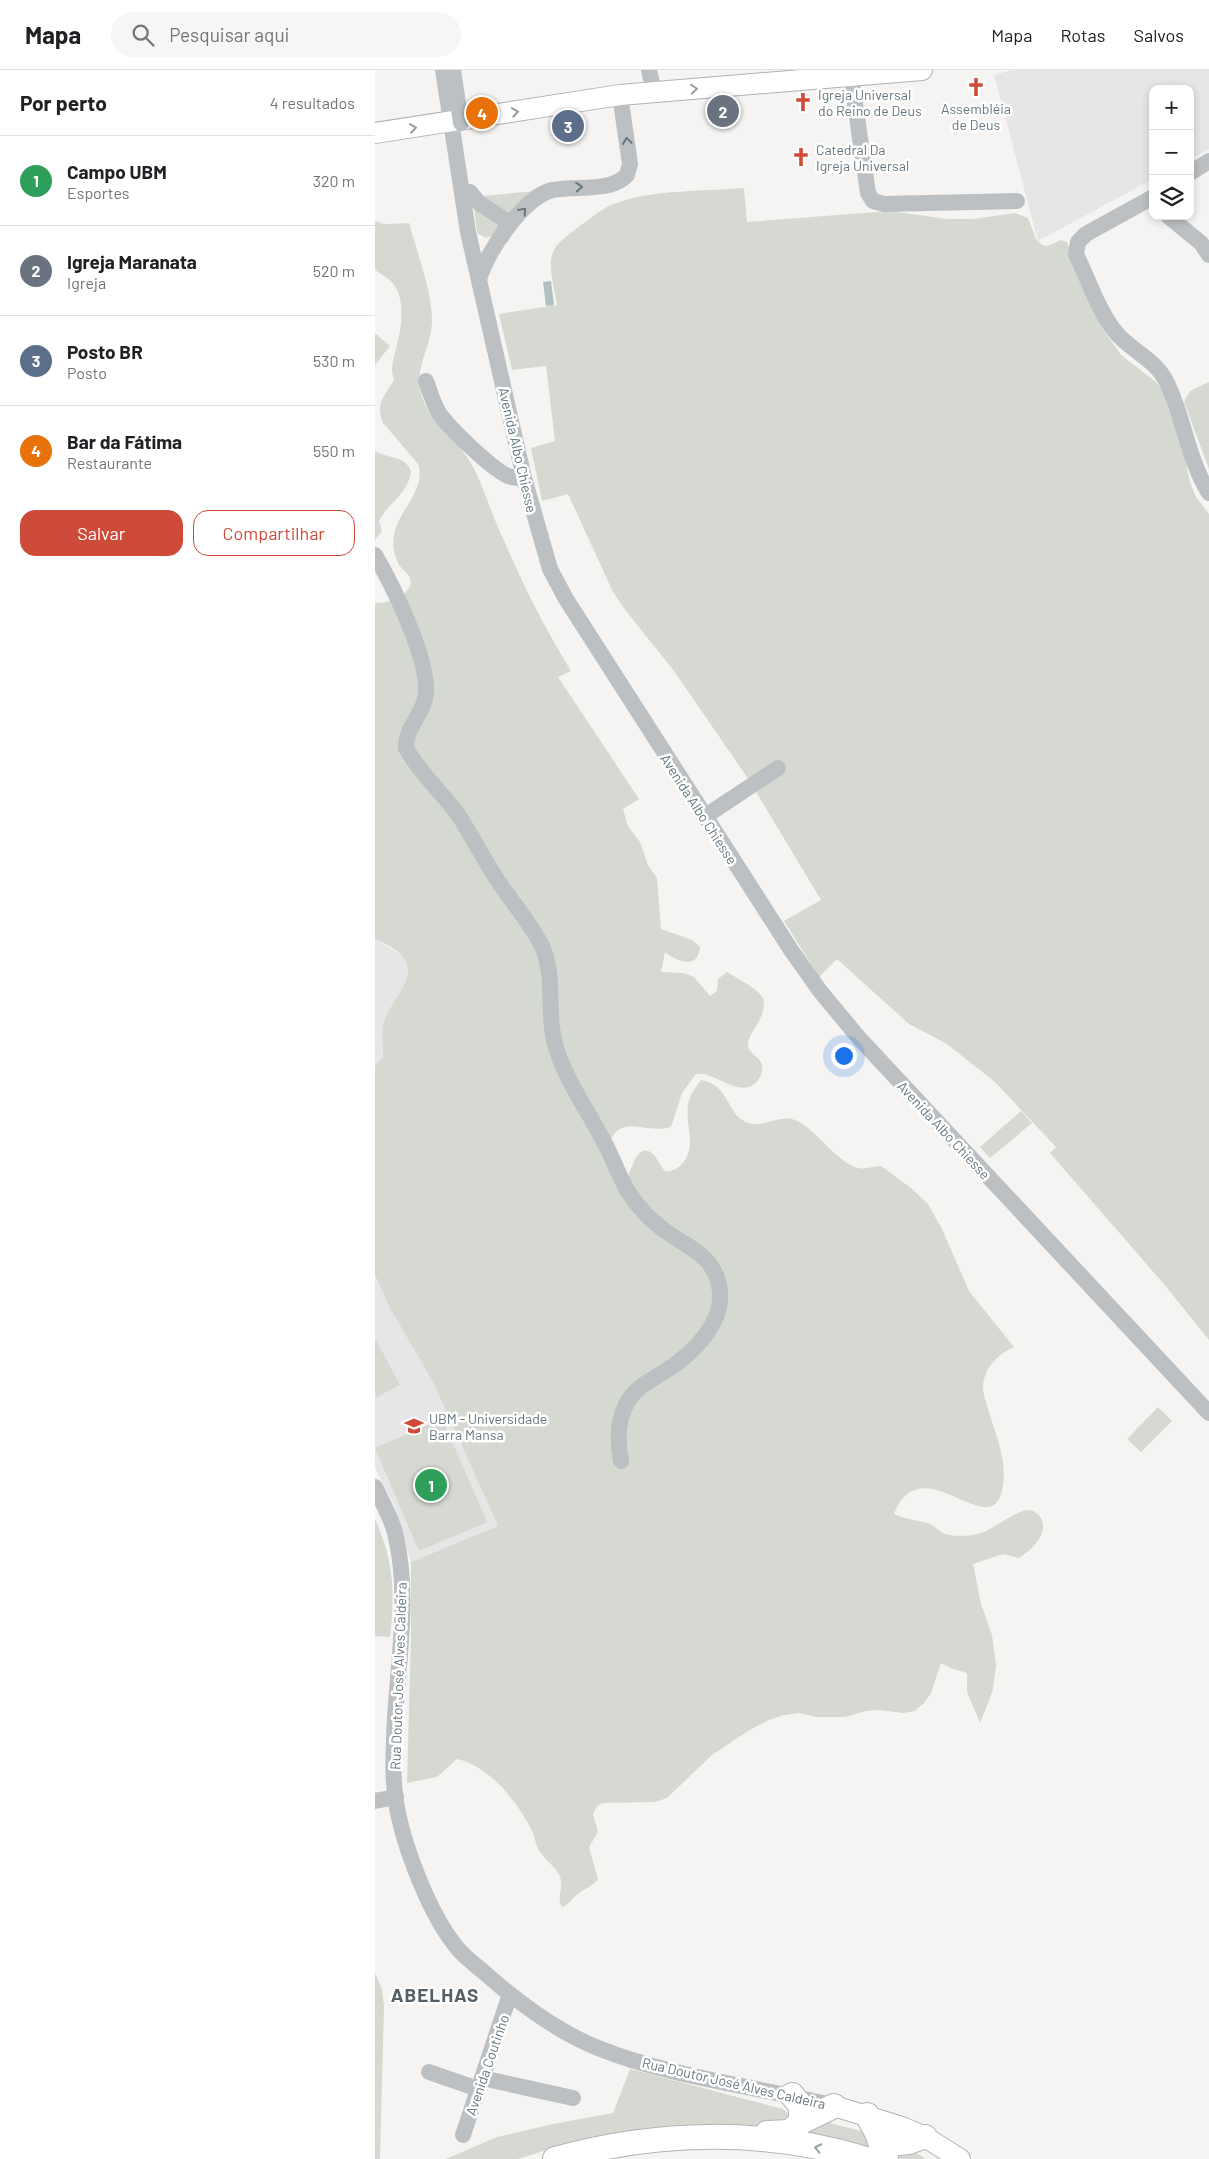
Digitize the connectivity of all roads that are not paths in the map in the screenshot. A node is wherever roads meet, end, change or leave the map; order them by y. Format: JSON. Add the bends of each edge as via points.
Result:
{"nodes":[{"id":1,"x":443,"y":70,"type":"edge"},
{"id":2,"x":453,"y":70,"type":"edge"},
{"id":3,"x":649,"y":70,"type":"edge"},
{"id":4,"x":922,"y":70,"type":"edge"},
{"id":5,"x":851,"y":76,"type":"junction"},
{"id":6,"x":654,"y":92,"type":"junction"},
{"id":7,"x":620,"y":95,"type":"junction"},
{"id":8,"x":450,"y":122,"type":"junction"},
{"id":9,"x":375,"y":133,"type":"edge"},
{"id":10,"x":1209,"y":161,"type":"edge"},
{"id":11,"x":1194,"y":170,"type":"edge"},
{"id":12,"x":470,"y":192,"type":"junction"},
{"id":13,"x":1017,"y":200,"type":"dead end"},
{"id":14,"x":1149,"y":201,"type":"edge"},
{"id":15,"x":1173,"y":220,"type":"edge"},
{"id":16,"x":468,"y":232,"type":"junction"},
{"id":17,"x":502,"y":237,"type":"junction"},
{"id":18,"x":1209,"y":255,"type":"edge"},
{"id":19,"x":479,"y":280,"type":"junction"},
{"id":20,"x":426,"y":380,"type":"dead end"},
{"id":21,"x":523,"y":478,"type":"junction"},
{"id":22,"x":1209,"y":493,"type":"edge"},
{"id":23,"x":375,"y":555,"type":"edge"},
{"id":24,"x":779,"y":768,"type":"dead end"},
{"id":25,"x":704,"y":817,"type":"junction"},
{"id":26,"x":1209,"y":1413,"type":"edge"},
{"id":27,"x":621,"y":1461,"type":"dead end"},
{"id":28,"x":375,"y":1487,"type":"edge"},
{"id":29,"x":396,"y":1798,"type":"junction"},
{"id":30,"x":375,"y":1801,"type":"edge"},
{"id":31,"x":510,"y":1994,"type":"junction"},
{"id":32,"x":429,"y":2072,"type":"dead end"},
{"id":33,"x":480,"y":2084,"type":"junction"},
{"id":34,"x":792,"y":2095,"type":"junction"},
{"id":35,"x":573,"y":2098,"type":"dead end"},
{"id":36,"x":834,"y":2106,"type":"junction"},
{"id":37,"x":867,"y":2115,"type":"junction"},
{"id":38,"x":801,"y":2122,"type":"junction"},
{"id":39,"x":463,"y":2135,"type":"dead end"},
{"id":40,"x":925,"y":2137,"type":"junction"},
{"id":41,"x":878,"y":2158,"type":"edge"},
{"id":42,"x":538,"y":2159,"type":"edge"},
{"id":43,"x":555,"y":2159,"type":"edge"},
{"id":44,"x":960,"y":2159,"type":"edge"}],
"edges":[{"from":1,"to":8,"type":"street","name":"Avenida Albo Chiesse"},
{"from":2,"to":12,"type":"street","bridge":true},
{"from":3,"to":6,"type":"street"},
{"from":4,"to":5,"type":"main road"},
{"from":6,"to":5,"type":"main road","one_way":true},
{"from":5,"to":13,"type":"street","via":[[867,189],[873,201],[884,204]]},
{"from":6,"to":7,"type":"main road"},
{"from":8,"to":7,"type":"main road","one_way":true},
{"from":17,"to":7,"type":"street","one_way":true,"via":[[541,194],[613,184],[627,175],[630,164]]},
{"from":9,"to":8,"type":"main road","one_way":true},
{"from":8,"to":16,"type":"street","name":"Avenida Albo Chiesse"},
{"from":10,"to":11,"type":"street"},
{"from":12,"to":16,"type":"street"},
{"from":12,"to":17,"type":"street","via":[[479,203],[505,220]]},
{"from":14,"to":22,"type":"street","via":[[1086,234],[1078,242],[1076,254],[1109,323],[1119,336],[1154,365],[1167,383],[1200,479]]},
{"from":15,"to":18,"type":"street","via":[[1201,243]]},
{"from":16,"to":17,"type":"street","via":[[482,246]]},
{"from":16,"to":19,"type":"street","name":"Avenida Albo Chiesse"},
{"from":17,"to":19,"type":"street","via":[[486,259]]},
{"from":19,"to":21,"type":"street","name":"Avenida Albo Chiesse"},
{"from":20,"to":21,"type":"street","via":[[433,401],[453,430],[504,473]]},
{"from":21,"to":25,"type":"street","name":"Avenida Albo Chiesse","via":[[550,569],[565,599]]},
{"from":23,"to":27,"type":"street","via":[[401,607],[426,680],[425,699],[407,734],[406,748],[423,774],[459,816],[543,948],[549,975],[555,1047],[628,1192],[657,1224],[702,1255],[719,1286],[721,1303],[706,1334],[674,1366],[642,1386],[629,1400],[618,1432]]},
{"from":24,"to":25,"type":"street"},
{"from":25,"to":26,"type":"street","name":"Avenida Albo Chiesse","via":[[808,975],[859,1038]]},
{"from":28,"to":29,"type":"street","name":"Rua Doutor José Alves Caldeira","via":[[395,1532],[403,1593],[394,1744]]},
{"from":29,"to":30,"type":"street"},
{"from":29,"to":31,"type":"street","name":"Rua Doutor José Alves Caldeira","via":[[416,1871],[449,1936],[460,1951]]},
{"from":31,"to":33,"type":"street","name":"Avenida Coutinho"},
{"from":31,"to":34,"type":"street","name":"Rua Doutor José Alves Caldeira","via":[[549,2022],[599,2048],[669,2070]]},
{"from":32,"to":33,"type":"street"},
{"from":33,"to":35,"type":"street"},
{"from":33,"to":39,"type":"street","name":"Avenida Coutinho"},
{"from":34,"to":36,"type":"street","name":"Rua Doutor José Alves Caldeira"},
{"from":34,"to":38,"type":"highway","via":[[801,2106]]},
{"from":36,"to":37,"type":"main road"},
{"from":36,"to":38,"type":"highway"},
{"from":37,"to":40,"type":"main road"},
{"from":37,"to":41,"type":"highway","via":[[878,2136]]},
{"from":38,"to":42,"type":"highway","via":[[790,2132],[781,2134],[727,2131],[620,2137]]},
{"from":40,"to":41,"type":"highway","via":[[893,2143]]},
{"from":40,"to":44,"type":"main road"},
{"from":41,"to":43,"type":"highway","one_way":true,"via":[[783,2141],[692,2136],[593,2148]]}]}
